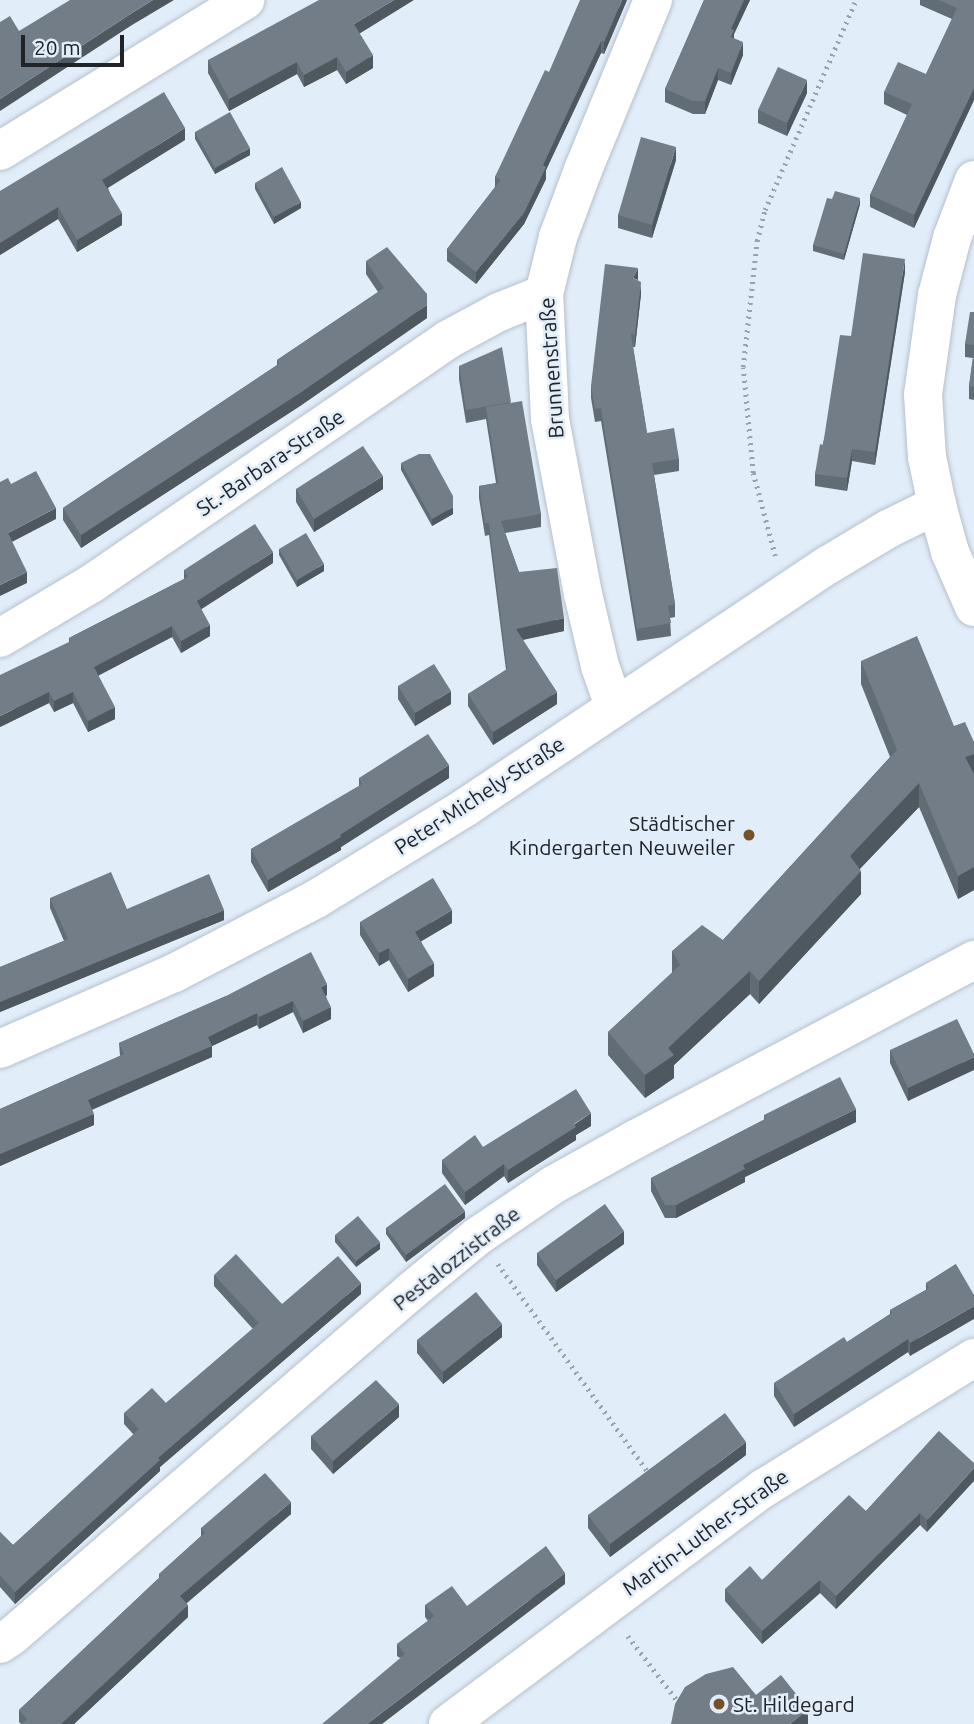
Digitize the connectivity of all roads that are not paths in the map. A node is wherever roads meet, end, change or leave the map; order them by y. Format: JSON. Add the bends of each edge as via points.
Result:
{"nodes":[{"id":1,"x":245,"y":0,"type":"edge"},
{"id":2,"x":653,"y":0,"type":"edge"},
{"id":3,"x":0,"y":151,"type":"edge"},
{"id":4,"x":974,"y":180,"type":"edge"},
{"id":5,"x":544,"y":294,"type":"junction"},
{"id":6,"x":937,"y":505,"type":"junction"},
{"id":7,"x":974,"y":607,"type":"edge"},
{"id":8,"x":0,"y":638,"type":"edge"},
{"id":9,"x":614,"y":706,"type":"junction"},
{"id":10,"x":974,"y":960,"type":"edge"},
{"id":11,"x":0,"y":1049,"type":"edge"},
{"id":12,"x":974,"y":1358,"type":"edge"},
{"id":13,"x":0,"y":1643,"type":"edge"},
{"id":14,"x":448,"y":1724,"type":"edge"}],
"edges":[{"from":1,"to":3,"type":"street"},
{"from":2,"to":5,"type":"street","name":"Brunnenstraße","via":[[558,237]]},
{"from":4,"to":6,"type":"street","via":[[936,295],[926,361],[927,457]]},
{"from":5,"to":8,"type":"street","name":"St.-Barbara-Straße","via":[[447,340],[91,584]]},
{"from":5,"to":9,"type":"street","name":"Brunnenstraße","via":[[550,419],[583,594]]},
{"from":6,"to":7,"type":"street","via":[[950,552]]},
{"from":6,"to":9,"type":"street","name":"Peter-Michely-Straße","via":[[888,528]]},
{"from":9,"to":11,"type":"street","name":"Peter-Michely-Straße","via":[[466,807],[316,899],[174,973]]},
{"from":10,"to":13,"type":"street","name":"Pestalozzistraße","via":[[553,1185],[478,1236]]},
{"from":12,"to":14,"type":"street","name":"Martin-Luther-Straße","via":[[764,1488]]}]}
